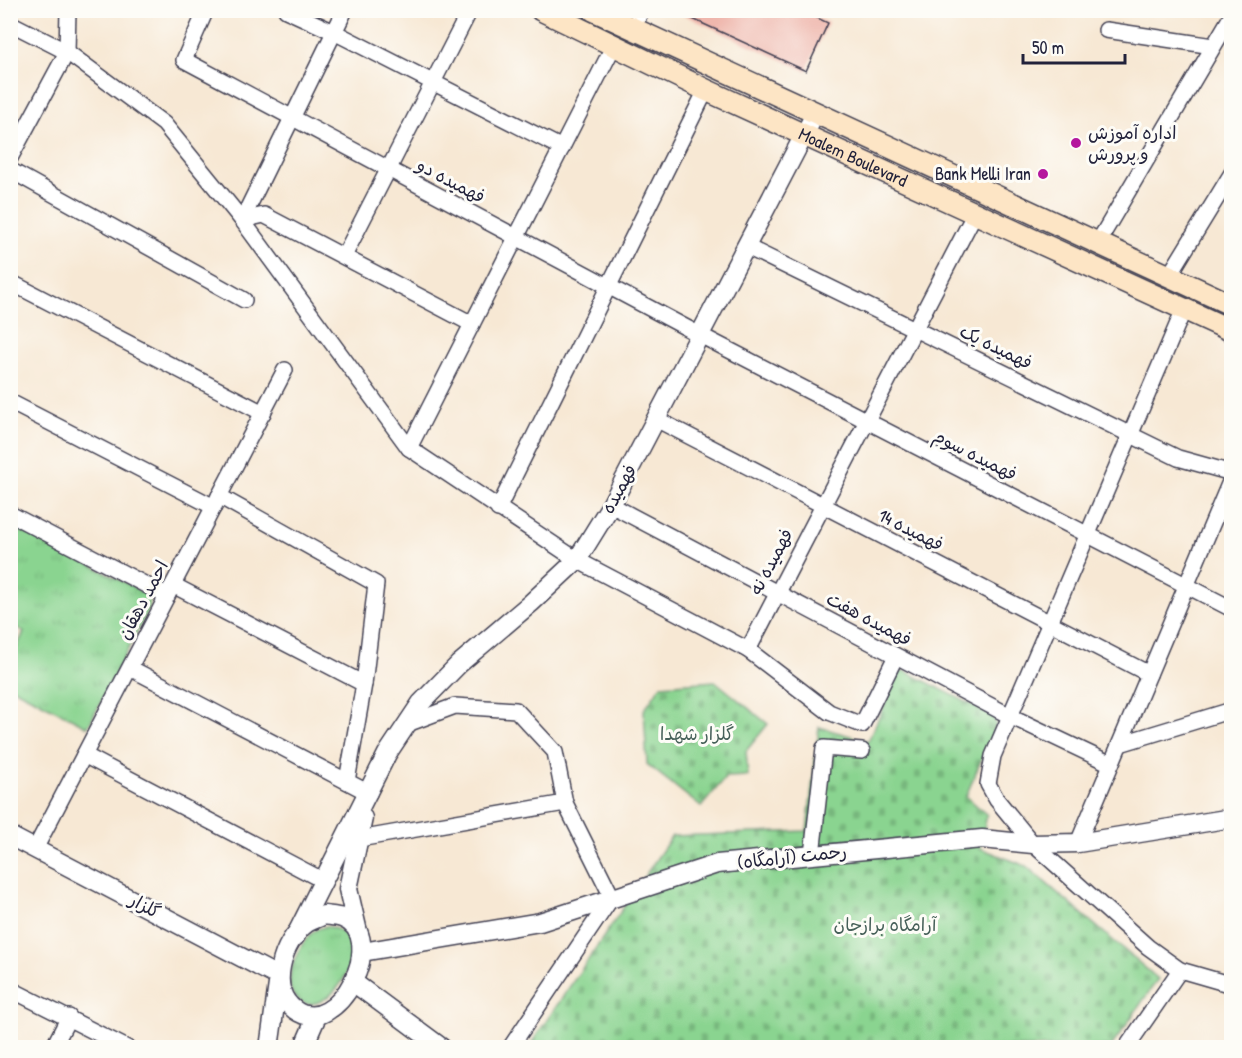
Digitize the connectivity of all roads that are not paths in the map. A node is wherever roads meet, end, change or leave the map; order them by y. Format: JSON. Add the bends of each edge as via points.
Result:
{"nodes":[{"id":1,"x":68,"y":10,"type":"edge"},
{"id":2,"x":207,"y":10,"type":"edge"},
{"id":3,"x":286,"y":10,"type":"edge"},
{"id":4,"x":345,"y":10,"type":"edge"},
{"id":5,"x":470,"y":10,"type":"edge"},
{"id":6,"x":541,"y":10,"type":"edge"},
{"id":7,"x":593,"y":10,"type":"edge"},
{"id":8,"x":641,"y":10,"type":"edge"},
{"id":9,"x":1232,"y":15,"type":"edge"},
{"id":10,"x":10,"y":22,"type":"edge"},
{"id":11,"x":1106,"y":30,"type":"dead end"},
{"id":12,"x":633,"y":31,"type":"junction"},
{"id":13,"x":334,"y":32,"type":"junction"},
{"id":14,"x":1213,"y":46,"type":"junction"},
{"id":15,"x":613,"y":47,"type":"junction"},
{"id":16,"x":67,"y":52,"type":"junction"},
{"id":17,"x":433,"y":82,"type":"junction"},
{"id":18,"x":706,"y":90,"type":"junction"},
{"id":19,"x":815,"y":114,"type":"junction"},
{"id":20,"x":292,"y":119,"type":"junction"},
{"id":21,"x":805,"y":136,"type":"junction"},
{"id":22,"x":15,"y":139,"type":"edge"},
{"id":23,"x":562,"y":148,"type":"junction"},
{"id":24,"x":10,"y":158,"type":"edge"},
{"id":25,"x":10,"y":170,"type":"edge"},
{"id":26,"x":388,"y":170,"type":"junction"},
{"id":27,"x":1232,"y":173,"type":"edge"},
{"id":28,"x":975,"y":213,"type":"junction"},
{"id":29,"x":242,"y":220,"type":"junction"},
{"id":30,"x":516,"y":238,"type":"junction"},
{"id":31,"x":1097,"y":244,"type":"junction"},
{"id":32,"x":747,"y":247,"type":"junction"},
{"id":33,"x":344,"y":256,"type":"junction"},
{"id":34,"x":1169,"y":276,"type":"junction"},
{"id":35,"x":10,"y":282,"type":"edge"},
{"id":36,"x":606,"y":286,"type":"junction"},
{"id":37,"x":244,"y":300,"type":"dead end"},
{"id":38,"x":1232,"y":305,"type":"edge"},
{"id":39,"x":1184,"y":309,"type":"junction"},
{"id":40,"x":472,"y":324,"type":"junction"},
{"id":41,"x":917,"y":325,"type":"junction"},
{"id":42,"x":1232,"y":331,"type":"edge"},
{"id":43,"x":700,"y":336,"type":"junction"},
{"id":44,"x":285,"y":370,"type":"dead end"},
{"id":45,"x":10,"y":402,"type":"edge"},
{"id":46,"x":263,"y":413,"type":"junction"},
{"id":47,"x":656,"y":419,"type":"junction"},
{"id":48,"x":867,"y":422,"type":"junction"},
{"id":49,"x":1132,"y":431,"type":"junction"},
{"id":50,"x":409,"y":448,"type":"junction"},
{"id":51,"x":1232,"y":475,"type":"edge"},
{"id":52,"x":216,"y":502,"type":"junction"},
{"id":53,"x":611,"y":505,"type":"junction"},
{"id":54,"x":823,"y":506,"type":"junction"},
{"id":55,"x":498,"y":509,"type":"junction"},
{"id":56,"x":10,"y":514,"type":"edge"},
{"id":57,"x":1087,"y":535,"type":"junction"},
{"id":58,"x":577,"y":560,"type":"junction"},
{"id":59,"x":1185,"y":587,"type":"junction"},
{"id":60,"x":170,"y":591,"type":"junction"},
{"id":61,"x":778,"y":592,"type":"junction"},
{"id":62,"x":1232,"y":609,"type":"edge"},
{"id":63,"x":1049,"y":623,"type":"junction"},
{"id":64,"x":748,"y":650,"type":"junction"},
{"id":65,"x":896,"y":656,"type":"junction"},
{"id":66,"x":130,"y":668,"type":"junction"},
{"id":67,"x":1149,"y":674,"type":"junction"},
{"id":68,"x":364,"y":684,"type":"junction"},
{"id":69,"x":1232,"y":710,"type":"edge"},
{"id":70,"x":1010,"y":716,"type":"junction"},
{"id":71,"x":407,"y":724,"type":"junction"},
{"id":72,"x":1120,"y":744,"type":"junction"},
{"id":73,"x":861,"y":751,"type":"dead end"},
{"id":74,"x":84,"y":755,"type":"junction"},
{"id":75,"x":1111,"y":764,"type":"junction"},
{"id":76,"x":347,"y":781,"type":"junction"},
{"id":77,"x":369,"y":793,"type":"junction"},
{"id":78,"x":565,"y":803,"type":"junction"},
{"id":79,"x":1232,"y":818,"type":"edge"},
{"id":80,"x":10,"y":836,"type":"edge"},
{"id":81,"x":359,"y":839,"type":"junction"},
{"id":82,"x":1078,"y":843,"type":"junction"},
{"id":83,"x":1033,"y":844,"type":"junction"},
{"id":84,"x":35,"y":849,"type":"junction"},
{"id":85,"x":813,"y":855,"type":"junction"},
{"id":86,"x":324,"y":881,"type":"junction"},
{"id":87,"x":612,"y":897,"type":"junction"},
{"id":88,"x":358,"y":933,"type":"junction"},
{"id":89,"x":295,"y":937,"type":"junction"},
{"id":90,"x":362,"y":952,"type":"junction"},
{"id":91,"x":1180,"y":970,"type":"junction"},
{"id":92,"x":279,"y":978,"type":"junction"},
{"id":93,"x":353,"y":982,"type":"junction"},
{"id":94,"x":1232,"y":985,"type":"edge"},
{"id":95,"x":10,"y":989,"type":"edge"},
{"id":96,"x":317,"y":1016,"type":"junction"},
{"id":97,"x":69,"y":1017,"type":"junction"},
{"id":98,"x":53,"y":1047,"type":"edge"},
{"id":99,"x":127,"y":1047,"type":"edge"},
{"id":100,"x":269,"y":1047,"type":"edge"},
{"id":101,"x":303,"y":1047,"type":"edge"},
{"id":102,"x":442,"y":1047,"type":"edge"},
{"id":103,"x":510,"y":1047,"type":"edge"},
{"id":104,"x":1126,"y":1047,"type":"edge"}],
"edges":[{"from":1,"to":16,"type":"street"},
{"from":2,"to":20,"type":"street","name":"فهمیده دو","via":[[184,60]]},
{"from":3,"to":13,"type":"street"},
{"from":4,"to":13,"type":"street"},
{"from":5,"to":17,"type":"street"},
{"from":6,"to":15,"type":"main road","name":"Moalem Boulevard"},
{"from":7,"to":12,"type":"main road","name":"Moalem Boulevard"},
{"from":8,"to":12,"type":"street"},
{"from":9,"to":14,"type":"street"},
{"from":10,"to":16,"type":"street"},
{"from":11,"to":14,"type":"street"},
{"from":12,"to":19,"type":"main road","name":"Moalem Boulevard"},
{"from":13,"to":17,"type":"street"},
{"from":13,"to":20,"type":"street"},
{"from":14,"to":31,"type":"street"},
{"from":15,"to":18,"type":"main road","name":"Moalem Boulevard"},
{"from":15,"to":23,"type":"street"},
{"from":16,"to":22,"type":"street"},
{"from":16,"to":29,"type":"street","via":[[164,124]]},
{"from":17,"to":23,"type":"street"},
{"from":17,"to":26,"type":"street"},
{"from":18,"to":21,"type":"main road","name":"Moalem Boulevard"},
{"from":18,"to":36,"type":"street"},
{"from":19,"to":21,"type":"street","name":"فهمیده"},
{"from":19,"to":31,"type":"main road","name":"Moalem Boulevard"},
{"from":20,"to":26,"type":"street","name":"فهمیده دو"},
{"from":20,"to":29,"type":"street"},
{"from":21,"to":28,"type":"main road","name":"Moalem Boulevard"},
{"from":21,"to":32,"type":"street","name":"فهمیده"},
{"from":22,"to":24,"type":"street"},
{"from":23,"to":30,"type":"street"},
{"from":25,"to":37,"type":"street"},
{"from":26,"to":30,"type":"street","name":"فهمیده دو"},
{"from":26,"to":33,"type":"street"},
{"from":27,"to":34,"type":"street"},
{"from":28,"to":39,"type":"main road","name":"Moalem Boulevard"},
{"from":28,"to":41,"type":"street","name":"فهمیده نه"},
{"from":29,"to":33,"type":"street","via":[[264,215]]},
{"from":29,"to":50,"type":"street"},
{"from":30,"to":36,"type":"street","name":"فهمیده دو"},
{"from":30,"to":40,"type":"street"},
{"from":31,"to":34,"type":"main road","name":"Moalem Boulevard"},
{"from":32,"to":41,"type":"street","name":"فهمیده یک"},
{"from":32,"to":43,"type":"street","name":"فهمیده"},
{"from":33,"to":40,"type":"street"},
{"from":34,"to":38,"type":"main road","name":"Moalem Boulevard"},
{"from":35,"to":46,"type":"street"},
{"from":36,"to":43,"type":"street","name":"فهمیده دو"},
{"from":36,"to":55,"type":"street"},
{"from":39,"to":42,"type":"main road","name":"Moalem Boulevard"},
{"from":39,"to":49,"type":"street"},
{"from":40,"to":50,"type":"street"},
{"from":41,"to":48,"type":"street","name":"فهمیده نه"},
{"from":41,"to":49,"type":"street","name":"فهمیده یک"},
{"from":43,"to":47,"type":"street","name":"فهمیده"},
{"from":43,"to":48,"type":"street","name":"فهمیده سوم"},
{"from":44,"to":46,"type":"street","name":"احمد دهقان"},
{"from":45,"to":52,"type":"street"},
{"from":46,"to":52,"type":"street","name":"احمد دهقان"},
{"from":47,"to":53,"type":"street","name":"فهمیده"},
{"from":47,"to":54,"type":"street","name":"فهمیده 14"},
{"from":48,"to":54,"type":"street","name":"فهمیده نه"},
{"from":48,"to":57,"type":"street","name":"فهمیده سوم"},
{"from":49,"to":51,"type":"street","name":"فهمیده یک","via":[[1178,458]]},
{"from":49,"to":57,"type":"street"},
{"from":50,"to":55,"type":"street"},
{"from":51,"to":59,"type":"street"},
{"from":52,"to":60,"type":"street","name":"احمد دهقان"},
{"from":52,"to":68,"type":"street","via":[[376,584]]},
{"from":53,"to":58,"type":"street","name":"فهمیده"},
{"from":53,"to":61,"type":"street","name":"فهمیده هفت"},
{"from":54,"to":61,"type":"street","name":"فهمیده نه"},
{"from":54,"to":63,"type":"street","name":"فهمیده 14"},
{"from":55,"to":58,"type":"street"},
{"from":56,"to":60,"type":"street"},
{"from":57,"to":59,"type":"street","name":"فهمیده سوم"},
{"from":57,"to":63,"type":"street"},
{"from":58,"to":64,"type":"street"},
{"from":58,"to":71,"type":"street","name":"فهمیده","via":[[459,664],[421,703]]},
{"from":59,"to":62,"type":"street","name":"فهمیده سوم"},
{"from":59,"to":67,"type":"street"},
{"from":60,"to":66,"type":"street","name":"احمد دهقان"},
{"from":60,"to":68,"type":"street"},
{"from":61,"to":64,"type":"street","name":"فهمیده نه"},
{"from":61,"to":65,"type":"street","name":"فهمیده هفت"},
{"from":63,"to":67,"type":"street","name":"فهمیده 14"},
{"from":63,"to":70,"type":"street"},
{"from":64,"to":65,"type":"street","via":[[830,712],[862,725]]},
{"from":65,"to":70,"type":"street","name":"فهمیده هفت"},
{"from":66,"to":74,"type":"street","name":"احمد دهقان"},
{"from":66,"to":76,"type":"street"},
{"from":67,"to":72,"type":"street"},
{"from":68,"to":76,"type":"street"},
{"from":69,"to":72,"type":"street"},
{"from":70,"to":75,"type":"street","name":"فهمیده هفت"},
{"from":70,"to":83,"type":"street","via":[[993,756],[988,784],[996,800]]},
{"from":71,"to":77,"type":"street","name":"فهمیده","via":[[387,754]]},
{"from":71,"to":78,"type":"street","via":[[455,706],[516,710],[555,752]]},
{"from":72,"to":75,"type":"street"},
{"from":73,"to":85,"type":"street","via":[[824,748]]},
{"from":74,"to":84,"type":"street","name":"احمد دهقان"},
{"from":74,"to":86,"type":"street"},
{"from":75,"to":82,"type":"street"},
{"from":76,"to":77,"type":"street"},
{"from":77,"to":81,"type":"street"},
{"from":77,"to":86,"type":"street"},
{"from":78,"to":81,"type":"street"},
{"from":78,"to":87,"type":"street"},
{"from":79,"to":82,"type":"street","name":"رحمت (آرامگاه)"},
{"from":80,"to":84,"type":"street","name":"گلزار"},
{"from":81,"to":88,"type":"street","via":[[348,889]]},
{"from":82,"to":83,"type":"street","name":"رحمت (آرامگاه)"},
{"from":83,"to":85,"type":"street","name":"رحمت (آرامگاه)","via":[[982,839]]},
{"from":83,"to":91,"type":"street","via":[[1148,947]]},
{"from":84,"to":92,"type":"street","name":"گلزار"},
{"from":85,"to":87,"type":"street","name":"رحمت (آرامگاه)","via":[[717,864]]},
{"from":86,"to":89,"type":"street"},
{"from":87,"to":90,"type":"street","name":"رحمت (آرامگاه)","via":[[540,922]]},
{"from":87,"to":103,"type":"street"},
{"from":88,"to":89,"type":"street","via":[[344,919],[324,915],[306,924]]},
{"from":88,"to":90,"type":"street"},
{"from":89,"to":92,"type":"street"},
{"from":90,"to":93,"type":"street"},
{"from":91,"to":94,"type":"street"},
{"from":91,"to":104,"type":"street"},
{"from":92,"to":96,"type":"street","via":[[282,998],[297,1012]]},
{"from":92,"to":100,"type":"street"},
{"from":93,"to":96,"type":"street","via":[[334,1007]]},
{"from":93,"to":102,"type":"street"},
{"from":95,"to":97,"type":"street"},
{"from":96,"to":101,"type":"street"},
{"from":97,"to":98,"type":"street"},
{"from":97,"to":99,"type":"street"}]}
